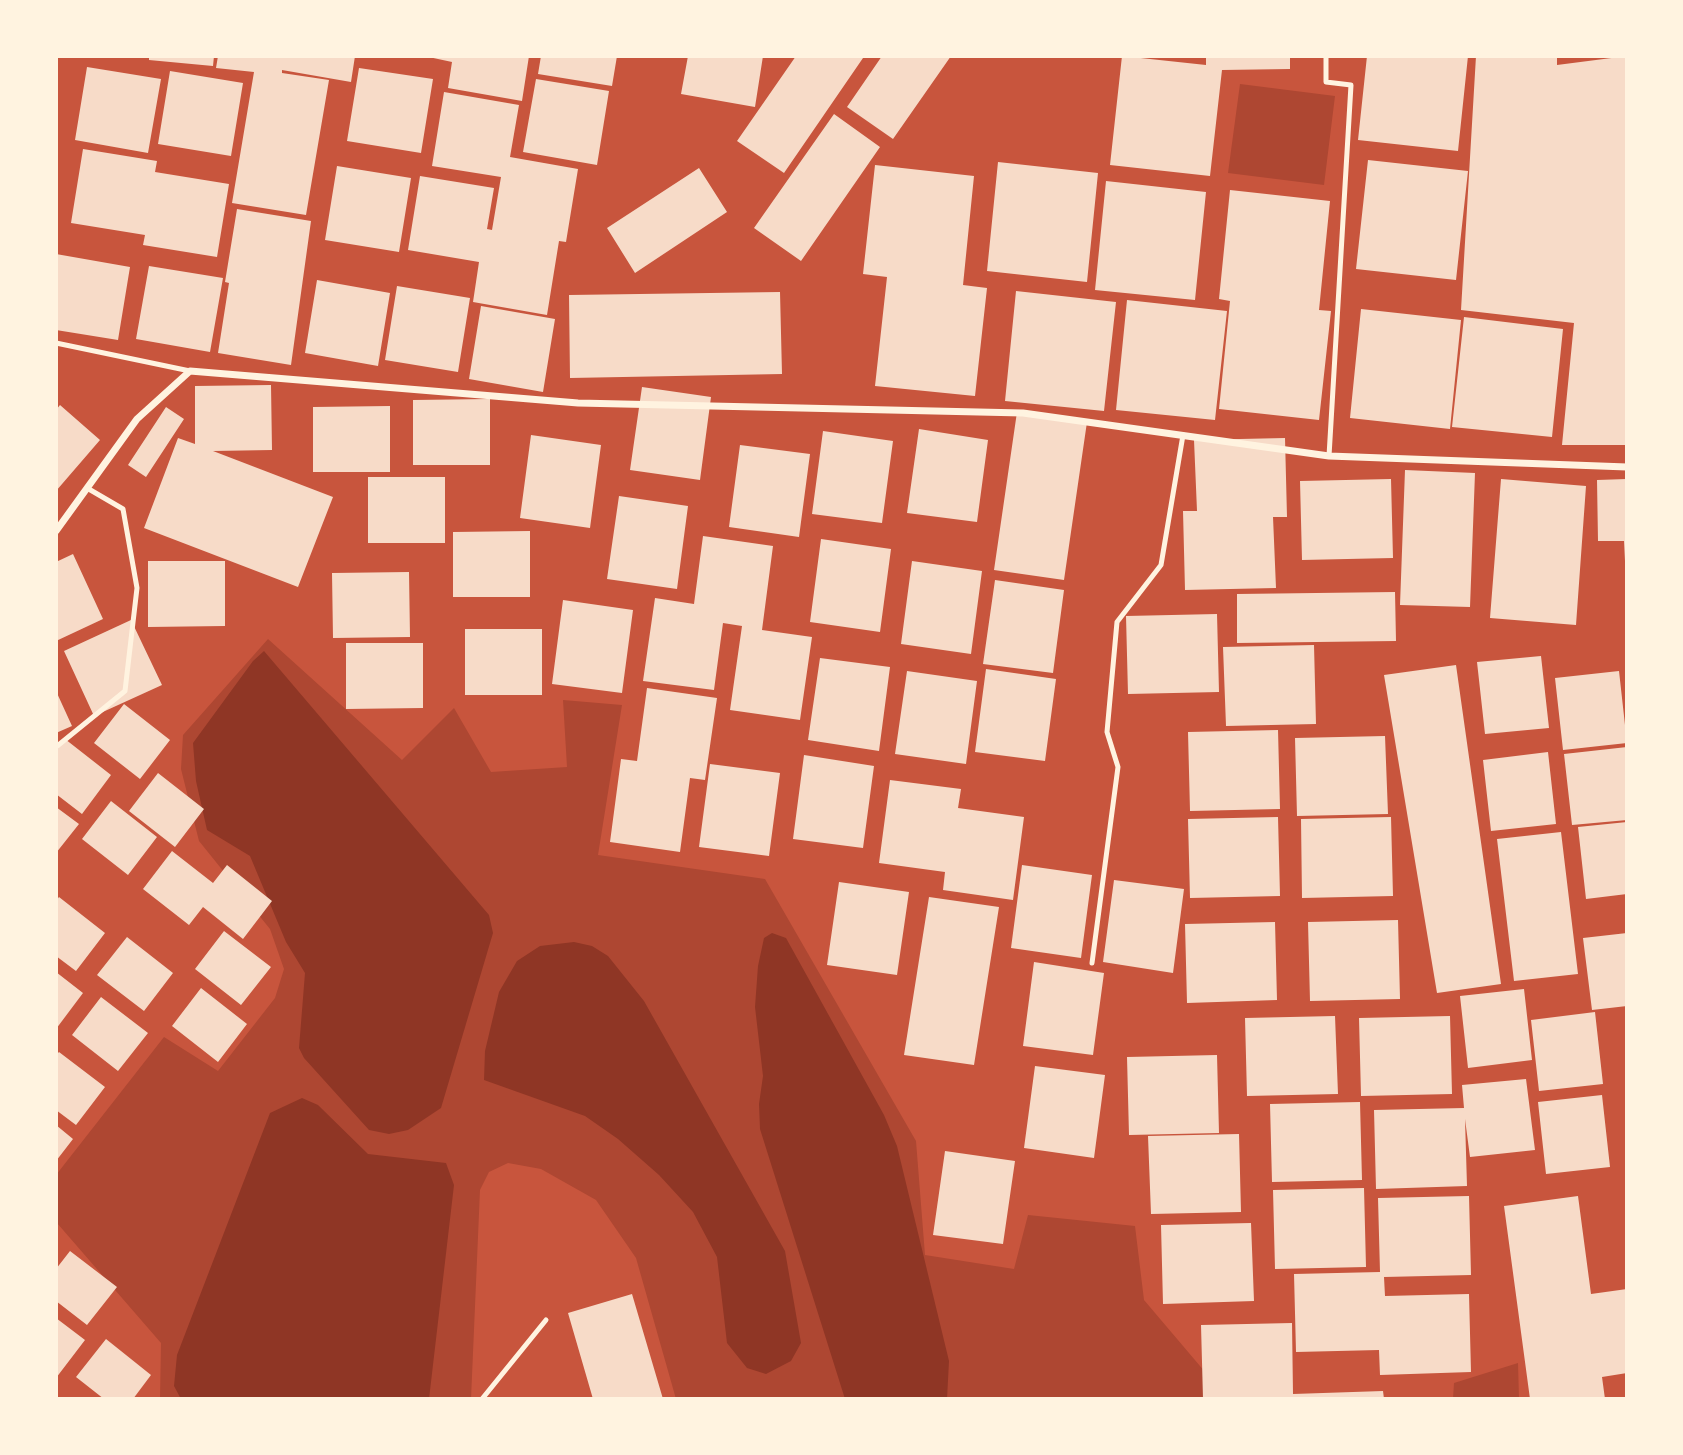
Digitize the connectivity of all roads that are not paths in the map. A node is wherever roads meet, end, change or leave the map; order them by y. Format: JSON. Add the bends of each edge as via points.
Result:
{"nodes":[{"id":1,"x":1326,"y":56,"type":"edge"},
{"id":2,"x":56,"y":343,"type":"edge"},
{"id":3,"x":190,"y":371,"type":"junction"},
{"id":4,"x":1183,"y":435,"type":"junction"},
{"id":5,"x":1329,"y":456,"type":"junction"},
{"id":6,"x":1627,"y":467,"type":"edge"},
{"id":7,"x":87,"y":488,"type":"junction"},
{"id":8,"x":56,"y":531,"type":"edge"},
{"id":9,"x":56,"y":747,"type":"edge"},
{"id":10,"x":1092,"y":963,"type":"dead end"},
{"id":11,"x":546,"y":1320,"type":"dead end"},
{"id":12,"x":482,"y":1399,"type":"edge"}],
"edges":[{"from":1,"to":5,"type":"lane","via":[[1326,82],[1350,85]]},
{"from":2,"to":3,"type":"lane"},
{"from":3,"to":4,"type":"street","via":[[578,403],[1023,413]]},
{"from":3,"to":7,"type":"street","via":[[137,419]]},
{"from":4,"to":5,"type":"street"},
{"from":4,"to":10,"type":"lane","via":[[1161,565],[1117,622],[1107,732],[1118,767]]},
{"from":5,"to":6,"type":"street"},
{"from":7,"to":8,"type":"street"},
{"from":7,"to":9,"type":"lane","via":[[123,509],[137,588],[125,691]]},
{"from":11,"to":12,"type":"lane"}]}
